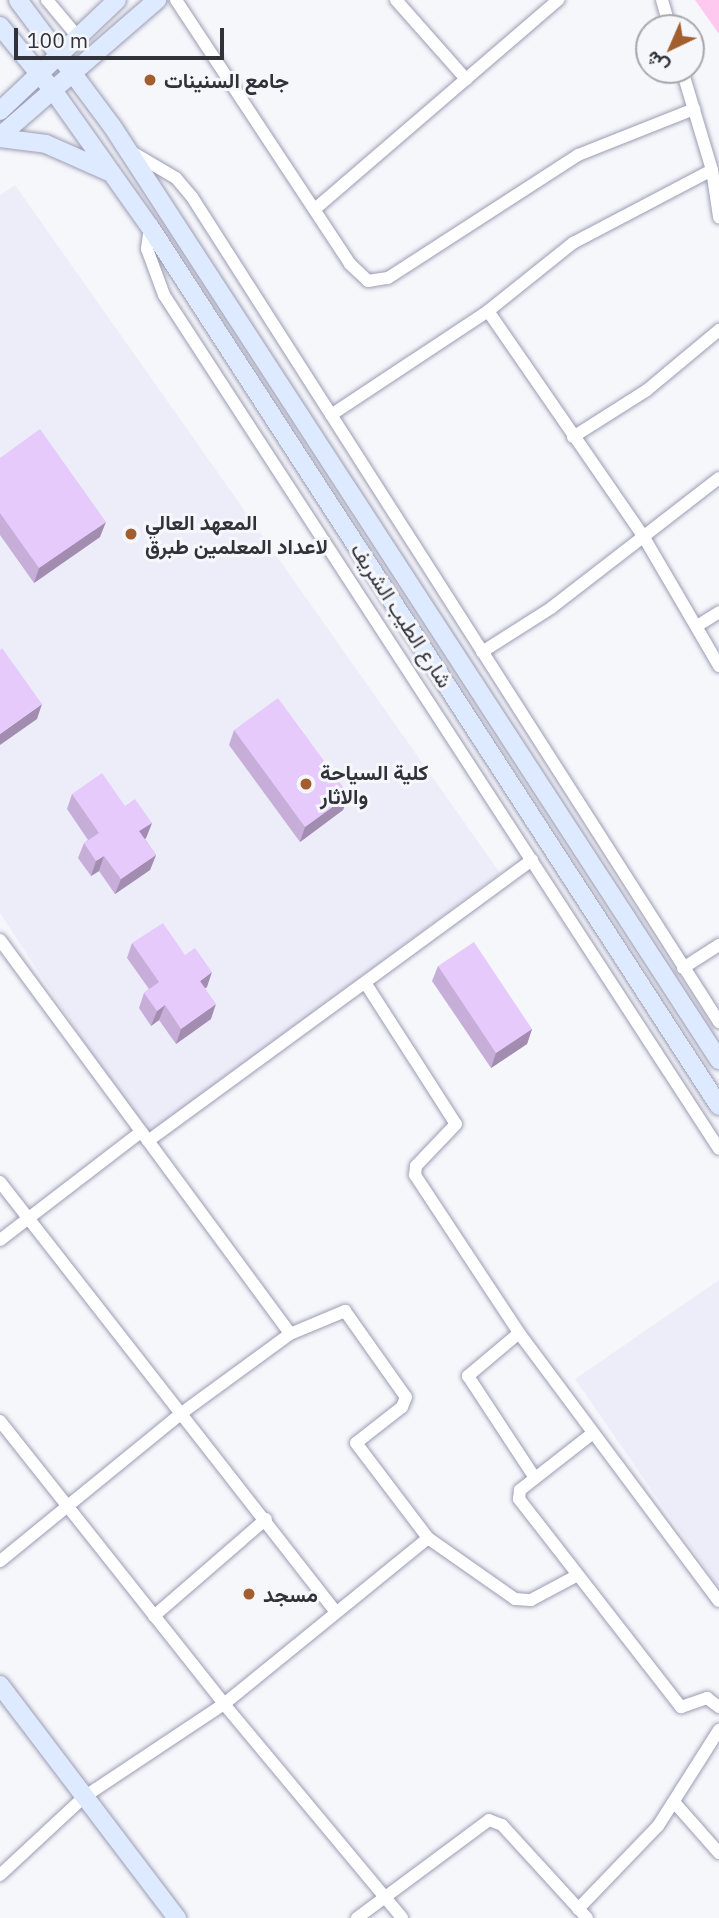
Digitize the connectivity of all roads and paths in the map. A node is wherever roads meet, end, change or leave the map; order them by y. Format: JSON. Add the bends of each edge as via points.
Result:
{"nodes":[{"id":1,"x":18,"y":0,"type":"edge"},
{"id":2,"x":47,"y":0,"type":"edge"},
{"id":3,"x":117,"y":0,"type":"edge"},
{"id":4,"x":157,"y":0,"type":"edge"},
{"id":5,"x":176,"y":0,"type":"edge"},
{"id":6,"x":396,"y":0,"type":"edge"},
{"id":7,"x":550,"y":2,"type":"edge"},
{"id":8,"x":0,"y":26,"type":"edge"},
{"id":9,"x":78,"y":37,"type":"junction"},
{"id":10,"x":60,"y":53,"type":"junction"},
{"id":11,"x":39,"y":72,"type":"junction"},
{"id":12,"x":76,"y":75,"type":"junction"},
{"id":13,"x":466,"y":79,"type":"junction"},
{"id":14,"x":686,"y":84,"type":"edge"},
{"id":15,"x":55,"y":93,"type":"junction"},
{"id":16,"x":694,"y":109,"type":"junction"},
{"id":17,"x":0,"y":111,"type":"edge"},
{"id":18,"x":0,"y":137,"type":"edge"},
{"id":19,"x":127,"y":149,"type":"junction"},
{"id":20,"x":712,"y":170,"type":"junction"},
{"id":21,"x":115,"y":176,"type":"junction"},
{"id":22,"x":316,"y":209,"type":"junction"},
{"id":23,"x":719,"y":217,"type":"edge"},
{"id":24,"x":150,"y":227,"type":"junction"},
{"id":25,"x":488,"y":311,"type":"junction"},
{"id":26,"x":719,"y":330,"type":"edge"},
{"id":27,"x":331,"y":415,"type":"junction"},
{"id":28,"x":573,"y":437,"type":"junction"},
{"id":29,"x":719,"y":478,"type":"edge"},
{"id":30,"x":642,"y":534,"type":"junction"},
{"id":31,"x":719,"y":612,"type":"edge"},
{"id":32,"x":697,"y":626,"type":"junction"},
{"id":33,"x":482,"y":652,"type":"junction"},
{"id":34,"x":719,"y":666,"type":"edge"},
{"id":35,"x":532,"y":860,"type":"junction"},
{"id":36,"x":0,"y":940,"type":"edge"},
{"id":37,"x":719,"y":945,"type":"edge"},
{"id":38,"x":683,"y":968,"type":"junction"},
{"id":39,"x":366,"y":984,"type":"junction"},
{"id":40,"x":719,"y":1022,"type":"edge"},
{"id":41,"x":719,"y":1060,"type":"edge"},
{"id":42,"x":719,"y":1106,"type":"edge"},
{"id":43,"x":145,"y":1137,"type":"junction"},
{"id":44,"x":719,"y":1149,"type":"edge"},
{"id":45,"x":0,"y":1182,"type":"edge"},
{"id":46,"x":29,"y":1218,"type":"junction"},
{"id":47,"x":0,"y":1240,"type":"edge"},
{"id":48,"x":519,"y":1333,"type":"junction"},
{"id":49,"x":290,"y":1334,"type":"junction"},
{"id":50,"x":183,"y":1412,"type":"junction"},
{"id":51,"x":0,"y":1421,"type":"edge"},
{"id":52,"x":593,"y":1433,"type":"junction"},
{"id":53,"x":535,"y":1479,"type":"junction"},
{"id":54,"x":66,"y":1507,"type":"junction"},
{"id":55,"x":266,"y":1519,"type":"junction"},
{"id":56,"x":428,"y":1538,"type":"junction"},
{"id":57,"x":0,"y":1561,"type":"edge"},
{"id":58,"x":576,"y":1576,"type":"junction"},
{"id":59,"x":719,"y":1601,"type":"edge"},
{"id":60,"x":335,"y":1611,"type":"junction"},
{"id":61,"x":154,"y":1616,"type":"junction"},
{"id":62,"x":0,"y":1685,"type":"edge"},
{"id":63,"x":224,"y":1704,"type":"junction"},
{"id":64,"x":719,"y":1707,"type":"edge"},
{"id":65,"x":719,"y":1730,"type":"edge"},
{"id":66,"x":84,"y":1797,"type":"junction"},
{"id":67,"x":674,"y":1802,"type":"junction"},
{"id":68,"x":719,"y":1853,"type":"edge"},
{"id":69,"x":0,"y":1875,"type":"edge"},
{"id":70,"x":384,"y":1896,"type":"junction"},
{"id":71,"x":583,"y":1913,"type":"edge"},
{"id":72,"x":177,"y":1918,"type":"edge"},
{"id":73,"x":357,"y":1918,"type":"edge"},
{"id":74,"x":401,"y":1918,"type":"edge"}],
"edges":[{"from":1,"to":10,"type":"main road","name":"شارع الطيب الشريف"},
{"from":2,"to":9,"type":"street"},
{"from":3,"to":9,"type":"main road"},
{"from":4,"to":12,"type":"main road"},
{"from":5,"to":22,"type":"street"},
{"from":6,"to":13,"type":"street"},
{"from":7,"to":13,"type":"street"},
{"from":8,"to":11,"type":"main road","name":"شارع الطيب الشريف"},
{"from":9,"to":10,"type":"main road"},
{"from":10,"to":11,"type":"main road"},
{"from":10,"to":12,"type":"main road","name":"شارع الطيب الشريف"},
{"from":11,"to":15,"type":"main road","name":"شارع الطيب الشريف"},
{"from":11,"to":17,"type":"main road"},
{"from":12,"to":15,"type":"main road"},
{"from":12,"to":19,"type":"main road","name":"شارع الطيب الشريف"},
{"from":13,"to":22,"type":"street"},
{"from":14,"to":16,"type":"street"},
{"from":15,"to":18,"type":"main road"},
{"from":15,"to":21,"type":"main road","name":"شارع الطيب الشريف"},
{"from":16,"to":20,"type":"street"},
{"from":16,"to":22,"type":"street","via":[[578,155],[381,281],[359,276]]},
{"from":18,"to":21,"type":"main road","via":[[46,144]]},
{"from":19,"to":27,"type":"street","via":[[185,187]]},
{"from":19,"to":41,"type":"main road","name":"شارع الطيب الشريف"},
{"from":20,"to":23,"type":"street"},
{"from":20,"to":25,"type":"street","via":[[573,243]]},
{"from":21,"to":24,"type":"main road","name":"شارع الطيب الشريف"},
{"from":24,"to":35,"type":"street","via":[[147,249],[164,295]]},
{"from":24,"to":42,"type":"main road","name":"شارع الطيب الشريف"},
{"from":25,"to":27,"type":"street"},
{"from":25,"to":28,"type":"street"},
{"from":26,"to":28,"type":"street","via":[[647,390]]},
{"from":27,"to":33,"type":"street"},
{"from":28,"to":30,"type":"street"},
{"from":29,"to":30,"type":"street"},
{"from":30,"to":32,"type":"street"},
{"from":30,"to":33,"type":"street","via":[[551,608]]},
{"from":31,"to":32,"type":"street"},
{"from":32,"to":34,"type":"street"},
{"from":33,"to":38,"type":"street"},
{"from":35,"to":39,"type":"street"},
{"from":35,"to":44,"type":"street"},
{"from":36,"to":43,"type":"street"},
{"from":37,"to":38,"type":"street"},
{"from":38,"to":40,"type":"street"},
{"from":39,"to":43,"type":"street"},
{"from":39,"to":48,"type":"street","via":[[456,1124],[416,1166],[415,1175]]},
{"from":43,"to":46,"type":"street"},
{"from":43,"to":49,"type":"street"},
{"from":45,"to":46,"type":"street"},
{"from":46,"to":47,"type":"street"},
{"from":46,"to":50,"type":"street"},
{"from":48,"to":52,"type":"street"},
{"from":48,"to":53,"type":"street","via":[[468,1376]]},
{"from":49,"to":50,"type":"street"},
{"from":49,"to":56,"type":"street","via":[[345,1311],[406,1397],[402,1407],[356,1443]]},
{"from":50,"to":54,"type":"street"},
{"from":50,"to":55,"type":"street"},
{"from":51,"to":54,"type":"street"},
{"from":52,"to":53,"type":"street"},
{"from":52,"to":59,"type":"street"},
{"from":53,"to":58,"type":"street","via":[[520,1490],[519,1499]]},
{"from":54,"to":57,"type":"street"},
{"from":54,"to":61,"type":"street"},
{"from":55,"to":60,"type":"street"},
{"from":55,"to":61,"type":"street"},
{"from":56,"to":58,"type":"street","via":[[515,1599],[531,1600]]},
{"from":56,"to":60,"type":"street"},
{"from":58,"to":64,"type":"street","via":[[681,1707],[707,1698]]},
{"from":60,"to":63,"type":"street"},
{"from":61,"to":63,"type":"street"},
{"from":62,"to":66,"type":"main road"},
{"from":63,"to":66,"type":"street"},
{"from":63,"to":70,"type":"street"},
{"from":65,"to":67,"type":"street"},
{"from":66,"to":69,"type":"street"},
{"from":66,"to":72,"type":"main road"},
{"from":67,"to":68,"type":"street"},
{"from":67,"to":71,"type":"street"},
{"from":70,"to":71,"type":"street","via":[[489,1820],[502,1825]]},
{"from":70,"to":73,"type":"street"},
{"from":70,"to":74,"type":"street"}]}
